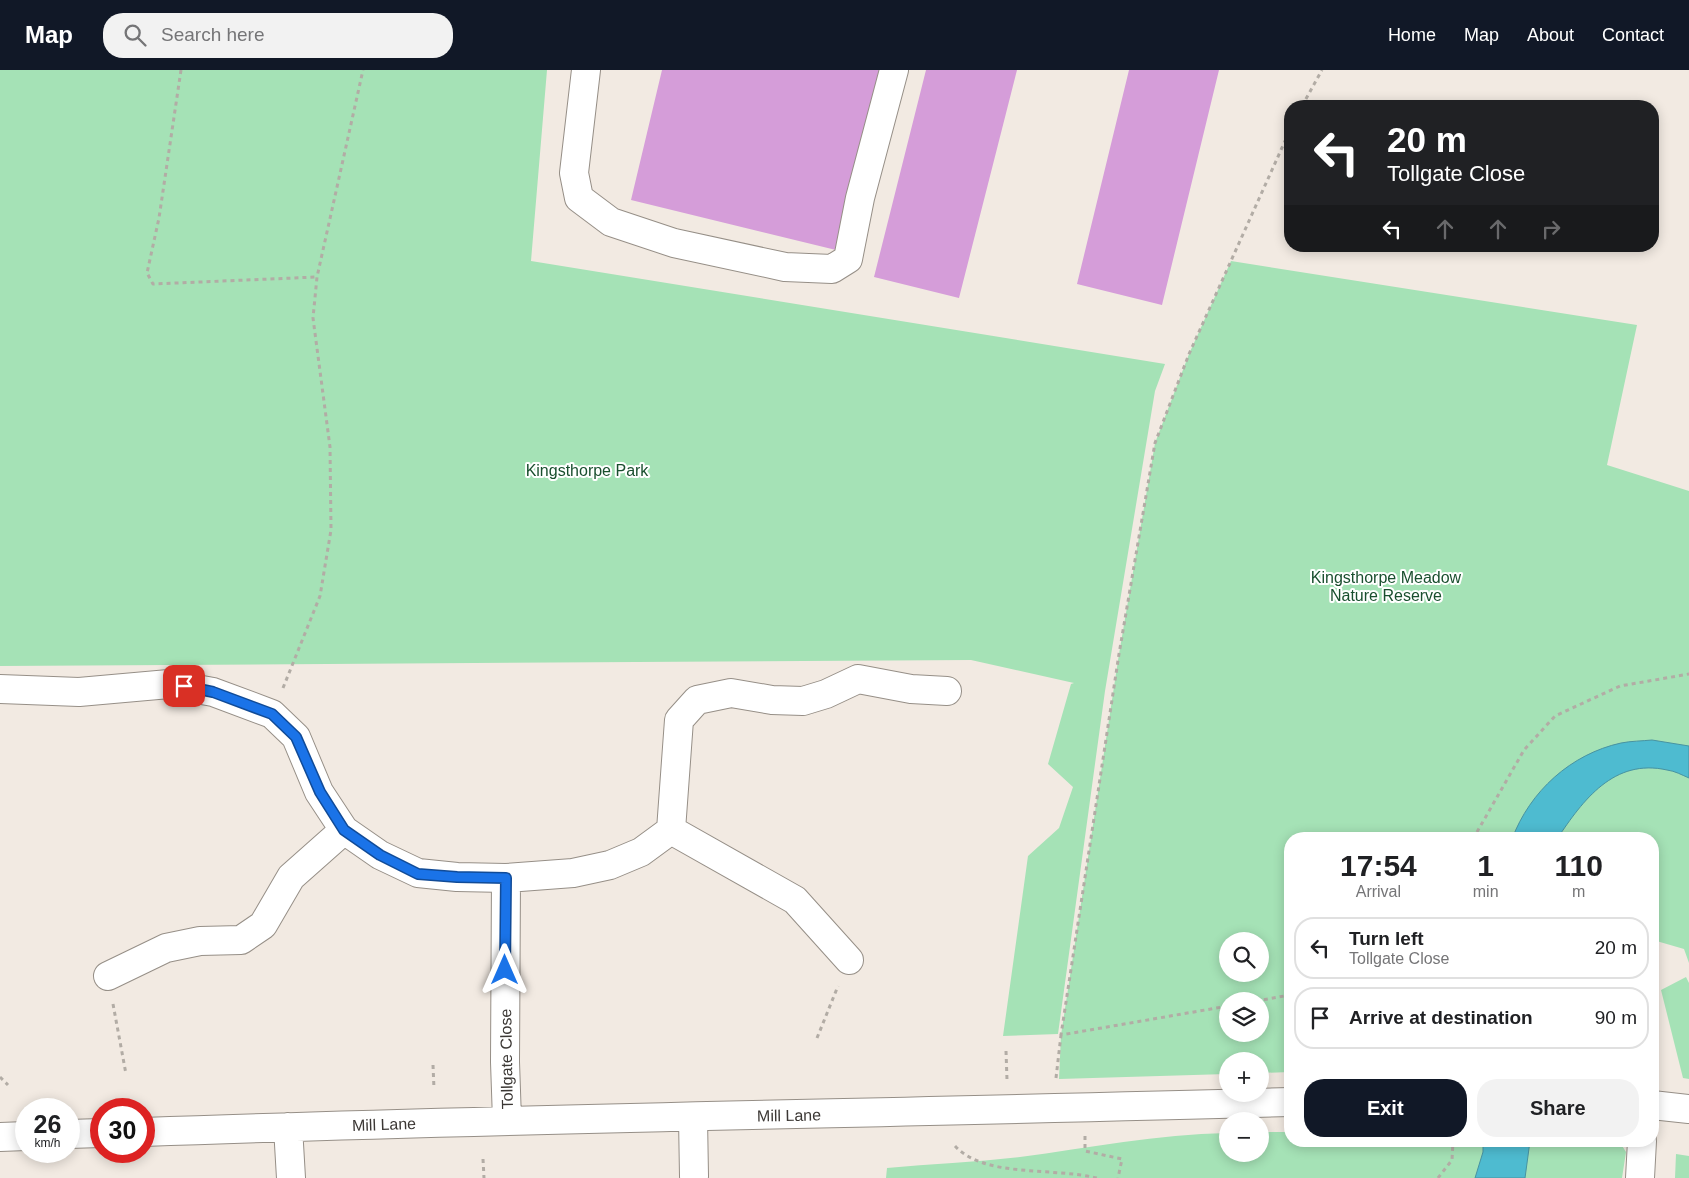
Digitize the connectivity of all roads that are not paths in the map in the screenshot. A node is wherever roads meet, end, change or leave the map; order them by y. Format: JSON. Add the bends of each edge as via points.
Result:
{"nodes":[{"id":1,"x":586,"y":70,"type":"edge"},
{"id":2,"x":894,"y":70,"type":"edge"},
{"id":3,"x":0,"y":689,"type":"edge"},
{"id":4,"x":947,"y":692,"type":"dead end"},
{"id":5,"x":344,"y":830,"type":"junction"},
{"id":6,"x":671,"y":830,"type":"junction"},
{"id":7,"x":506,"y":878,"type":"junction"},
{"id":8,"x":849,"y":960,"type":"road end"},
{"id":9,"x":108,"y":976,"type":"road end"},
{"id":10,"x":1284,"y":1102,"type":"edge"},
{"id":11,"x":1659,"y":1106,"type":"edge"},
{"id":12,"x":1689,"y":1108,"type":"edge"},
{"id":13,"x":693,"y":1118,"type":"junction"},
{"id":14,"x":507,"y":1120,"type":"junction"},
{"id":15,"x":288,"y":1127,"type":"junction"},
{"id":16,"x":155,"y":1132,"type":"edge"},
{"id":17,"x":15,"y":1136,"type":"edge"},
{"id":18,"x":0,"y":1137,"type":"edge"},
{"id":19,"x":1642,"y":1147,"type":"edge"},
{"id":20,"x":694,"y":1176,"type":"dead end"},
{"id":21,"x":291,"y":1178,"type":"edge"},
{"id":22,"x":1640,"y":1178,"type":"edge"}],
"edges":[{"from":1,"to":2,"type":"street","via":[[574,173],[579,198],[611,222],[674,243],[784,267],[832,269],[848,259],[860,198]]},
{"from":3,"to":5,"type":"street","via":[[79,692],[169,684],[213,692],[272,714],[296,737],[320,792]]},
{"from":4,"to":6,"type":"street","via":[[858,679],[803,701],[731,693],[697,700],[679,720]]},
{"from":5,"to":7,"type":"street","via":[[380,855],[418,874]]},
{"from":5,"to":9,"type":"street","via":[[292,877],[263,925],[241,940],[200,941],[166,948]]},
{"from":6,"to":7,"type":"street","via":[[641,852],[610,866],[573,873]]},
{"from":6,"to":8,"type":"street","via":[[795,900]]},
{"from":7,"to":14,"type":"street","name":"Tollgate Close"},
{"from":10,"to":13,"type":"street","name":"Mill Lane"},
{"from":11,"to":12,"type":"street"},
{"from":13,"to":14,"type":"street","name":"Mill Lane"},
{"from":13,"to":20,"type":"street"},
{"from":14,"to":15,"type":"street","name":"Mill Lane"},
{"from":15,"to":16,"type":"street","name":"Mill Lane"},
{"from":15,"to":21,"type":"street"},
{"from":17,"to":18,"type":"street"},
{"from":19,"to":22,"type":"street"}]}
